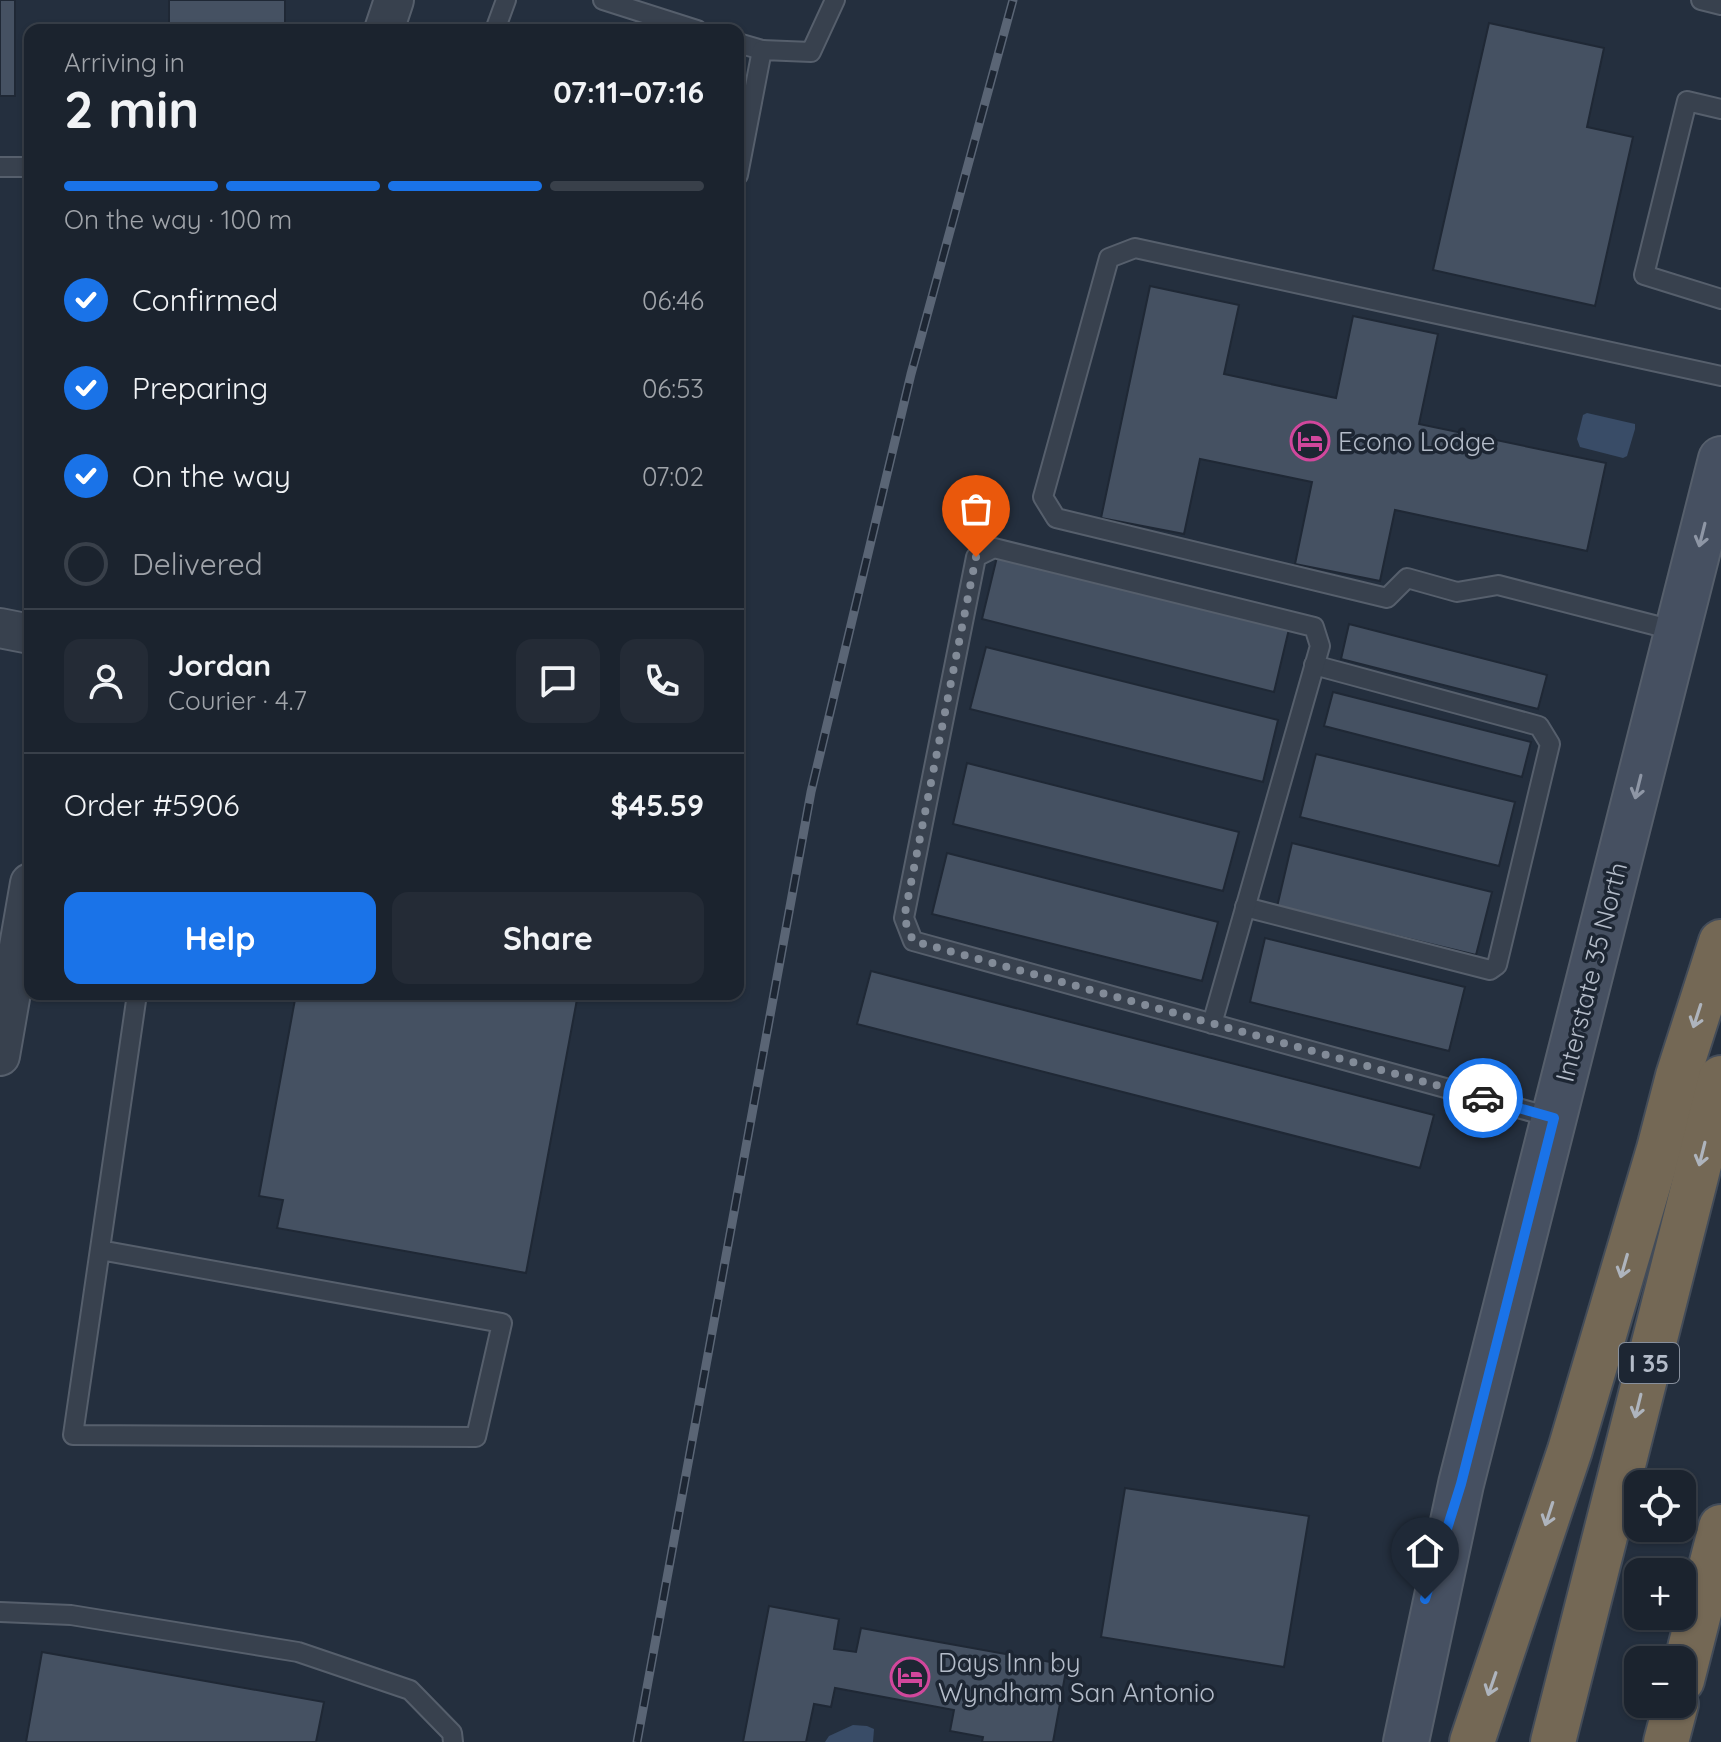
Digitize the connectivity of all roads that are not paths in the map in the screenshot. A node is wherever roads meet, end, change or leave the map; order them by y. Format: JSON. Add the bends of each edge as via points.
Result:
{"nodes":[{"id":1,"x":394,"y":0,"type":"edge"},
{"id":2,"x":506,"y":0,"type":"edge"},
{"id":3,"x":603,"y":0,"type":"edge"},
{"id":4,"x":835,"y":0,"type":"edge"},
{"id":5,"x":1701,"y":0,"type":"edge"},
{"id":6,"x":1721,"y":5,"type":"edge"},
{"id":7,"x":386,"y":24,"type":"edge"},
{"id":8,"x":497,"y":24,"type":"edge"},
{"id":9,"x":678,"y":24,"type":"edge"},
{"id":10,"x":744,"y":45,"type":"edge"},
{"id":11,"x":762,"y":50,"type":"junction"},
{"id":12,"x":745,"y":98,"type":"edge"},
{"id":13,"x":1721,"y":109,"type":"edge"},
{"id":14,"x":0,"y":167,"type":"edge"},
{"id":15,"x":24,"y":167,"type":"edge"},
{"id":16,"x":1721,"y":299,"type":"edge"},
{"id":17,"x":1721,"y":376,"type":"edge"},
{"id":18,"x":1721,"y":459,"type":"edge"},
{"id":19,"x":0,"y":628,"type":"edge"},
{"id":20,"x":1677,"y":631,"type":"junction"},
{"id":21,"x":24,"y":633,"type":"edge"},
{"id":22,"x":1314,"y":665,"type":"junction"},
{"id":23,"x":1245,"y":907,"type":"junction"},
{"id":24,"x":1721,"y":942,"type":"edge"},
{"id":25,"x":24,"y":947,"type":"edge"},
{"id":26,"x":136,"y":1000,"type":"edge"},
{"id":27,"x":1212,"y":1024,"type":"junction"},
{"id":28,"x":0,"y":1056,"type":"edge"},
{"id":29,"x":1721,"y":1078,"type":"edge"},
{"id":30,"x":1554,"y":1118,"type":"junction"},
{"id":31,"x":100,"y":1250,"type":"junction"},
{"id":32,"x":1461,"y":1484,"type":"junction"},
{"id":33,"x":1721,"y":1527,"type":"edge"},
{"id":34,"x":0,"y":1612,"type":"edge"},
{"id":35,"x":1697,"y":1621,"type":"junction"},
{"id":36,"x":1691,"y":1646,"type":"edge"},
{"id":37,"x":1692,"y":1646,"type":"edge"},
{"id":38,"x":1675,"y":1718,"type":"edge"},
{"id":39,"x":453,"y":1742,"type":"edge"},
{"id":40,"x":1381,"y":1742,"type":"edge"},
{"id":41,"x":1406,"y":1742,"type":"edge"},
{"id":42,"x":1472,"y":1742,"type":"edge"},
{"id":43,"x":1553,"y":1742,"type":"edge"},
{"id":44,"x":1669,"y":1742,"type":"edge"}],
"edges":[{"from":1,"to":7,"type":"street"},
{"from":2,"to":8,"type":"lane"},
{"from":3,"to":9,"type":"lane"},
{"from":4,"to":11,"type":"lane","via":[[811,52]]},
{"from":5,"to":6,"type":"lane"},
{"from":10,"to":11,"type":"lane"},
{"from":11,"to":12,"type":"lane"},
{"from":13,"to":16,"type":"lane","via":[[1687,101],[1644,275]]},
{"from":14,"to":15,"type":"lane"},
{"from":17,"to":20,"type":"lane","via":[[1135,248],[1109,258],[1043,497],[1056,518],[1387,598],[1407,578],[1457,592],[1498,585]]},
{"from":18,"to":20,"type":"main road","name":"Interstate 35 North","one_way":true},
{"from":19,"to":21,"type":"street"},
{"from":20,"to":30,"type":"main road","name":"Interstate 35 North","one_way":true},
{"from":22,"to":23,"type":"lane"},
{"from":22,"to":23,"type":"lane","via":[[1539,726],[1550,744],[1497,965],[1490,970]]},
{"from":22,"to":27,"type":"lane","via":[[1320,646],[1314,627],[994,548],[976,557],[904,918],[913,941]]},
{"from":23,"to":27,"type":"lane"},
{"from":24,"to":42,"type":"highway","one_way":true,"via":[[1570,1450]]},
{"from":25,"to":28,"type":"street"},
{"from":26,"to":31,"type":"lane"},
{"from":27,"to":30,"type":"lane"},
{"from":29,"to":43,"type":"highway","number":"I 35","one_way":true},
{"from":30,"to":32,"type":"main road","name":"Interstate 35 North"},
{"from":31,"to":31,"type":"lane","via":[[73,1435],[476,1437],[502,1323]]},
{"from":32,"to":40,"type":"main road","name":"Interstate 35 North"},
{"from":32,"to":41,"type":"main road","name":"Interstate 35 North"},
{"from":33,"to":35,"type":"highway"},
{"from":34,"to":39,"type":"lane","via":[[71,1615],[298,1652],[410,1690],[452,1733]]},
{"from":35,"to":36,"type":"highway"},
{"from":35,"to":37,"type":"highway"},
{"from":38,"to":44,"type":"highway"}]}
